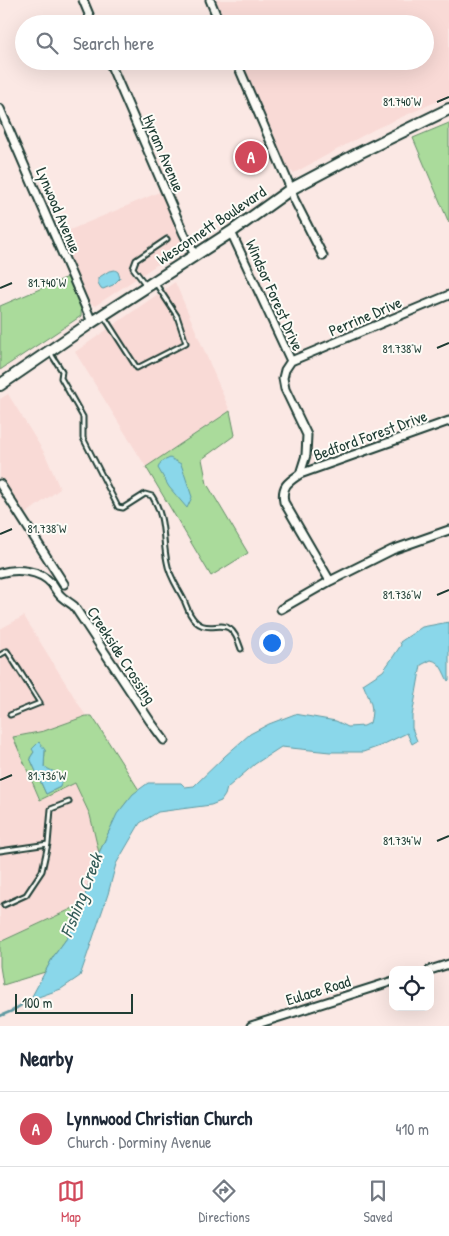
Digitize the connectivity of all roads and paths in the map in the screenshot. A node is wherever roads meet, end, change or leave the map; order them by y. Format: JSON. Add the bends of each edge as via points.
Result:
{"nodes":[{"id":1,"x":83,"y":0,"type":"edge"},
{"id":2,"x":210,"y":0,"type":"edge"},
{"id":3,"x":89,"y":15,"type":"edge"},
{"id":4,"x":216,"y":15,"type":"edge"},
{"id":5,"x":113,"y":70,"type":"edge"},
{"id":6,"x":240,"y":70,"type":"edge"},
{"id":7,"x":0,"y":108,"type":"edge"},
{"id":8,"x":449,"y":109,"type":"edge"},
{"id":9,"x":291,"y":189,"type":"junction"},
{"id":10,"x":231,"y":232,"type":"junction"},
{"id":11,"x":167,"y":240,"type":"dead end"},
{"id":12,"x":196,"y":255,"type":"junction"},
{"id":13,"x":323,"y":256,"type":"dead end"},
{"id":14,"x":150,"y":284,"type":"junction"},
{"id":15,"x":449,"y":295,"type":"edge"},
{"id":16,"x":103,"y":315,"type":"junction"},
{"id":17,"x":92,"y":322,"type":"junction"},
{"id":18,"x":49,"y":351,"type":"junction"},
{"id":19,"x":291,"y":361,"type":"junction"},
{"id":20,"x":0,"y":385,"type":"edge"},
{"id":21,"x":449,"y":421,"type":"edge"},
{"id":22,"x":300,"y":474,"type":"junction"},
{"id":23,"x":0,"y":484,"type":"edge"},
{"id":24,"x":449,"y":530,"type":"edge"},
{"id":25,"x":0,"y":573,"type":"edge"},
{"id":26,"x":330,"y":582,"type":"junction"},
{"id":27,"x":64,"y":584,"type":"dead end"},
{"id":28,"x":281,"y":609,"type":"dead end"},
{"id":29,"x":241,"y":649,"type":"dead end"},
{"id":30,"x":0,"y":655,"type":"edge"},
{"id":31,"x":10,"y":715,"type":"dead end"},
{"id":32,"x":164,"y":740,"type":"dead end"},
{"id":33,"x":69,"y":802,"type":"dead end"},
{"id":34,"x":48,"y":844,"type":"junction"},
{"id":35,"x":0,"y":851,"type":"edge"},
{"id":36,"x":4,"y":905,"type":"dead end"},
{"id":37,"x":449,"y":964,"type":"edge"},
{"id":38,"x":434,"y":969,"type":"edge"},
{"id":39,"x":389,"y":982,"type":"edge"},
{"id":40,"x":252,"y":1026,"type":"edge"}],
"edges":[{"from":1,"to":3,"type":"street"},
{"from":2,"to":4,"type":"street"},
{"from":5,"to":12,"type":"street","name":"Hyram Avenue"},
{"from":6,"to":9,"type":"street"},
{"from":7,"to":17,"type":"street","name":"Lynwood Avenue"},
{"from":8,"to":9,"type":"street","name":"Wesconnett Boulevard"},
{"from":9,"to":10,"type":"street","name":"Wesconnett Boulevard"},
{"from":9,"to":13,"type":"street"},
{"from":10,"to":12,"type":"street","name":"Wesconnett Boulevard"},
{"from":10,"to":19,"type":"street","name":"Windsor Forest Drive"},
{"from":11,"to":14,"type":"lane","via":[[136,260],[133,268]]},
{"from":12,"to":14,"type":"street","name":"Wesconnett Boulevard"},
{"from":14,"to":16,"type":"street","name":"Wesconnett Boulevard"},
{"from":14,"to":16,"type":"lane","via":[[177,316],[186,342],[137,368]]},
{"from":15,"to":19,"type":"street","name":"Perrine Drive"},
{"from":16,"to":17,"type":"street","name":"Wesconnett Boulevard"},
{"from":17,"to":18,"type":"street","name":"Wesconnett Boulevard"},
{"from":18,"to":20,"type":"street","name":"Wesconnett Boulevard"},
{"from":18,"to":29,"type":"lane","via":[[83,417],[83,438],[118,507],[123,508],[145,494],[152,496],[161,517],[168,567],[191,615],[203,626],[230,628]]},
{"from":19,"to":22,"type":"street","name":"Windsor Forest Drive","via":[[283,378],[306,435],[306,455]]},
{"from":21,"to":22,"type":"street","name":"Bedford Forest Drive"},
{"from":22,"to":26,"type":"street","name":"Windsor Forest Drive","via":[[285,486],[284,502]]},
{"from":23,"to":27,"type":"street"},
{"from":24,"to":26,"type":"street","via":[[392,550]]},
{"from":25,"to":32,"type":"street","name":"Creekside Crossing","via":[[32,572],[52,584],[58,594],[74,606]]},
{"from":26,"to":28,"type":"street"},
{"from":30,"to":31,"type":"lane","via":[[7,651],[40,702]]},
{"from":33,"to":34,"type":"lane","via":[[51,809]]},
{"from":34,"to":35,"type":"lane"},
{"from":34,"to":36,"type":"lane","via":[[42,871],[26,895]]},
{"from":37,"to":38,"type":"street"},
{"from":39,"to":40,"type":"street","name":"Eulace Road"}]}
